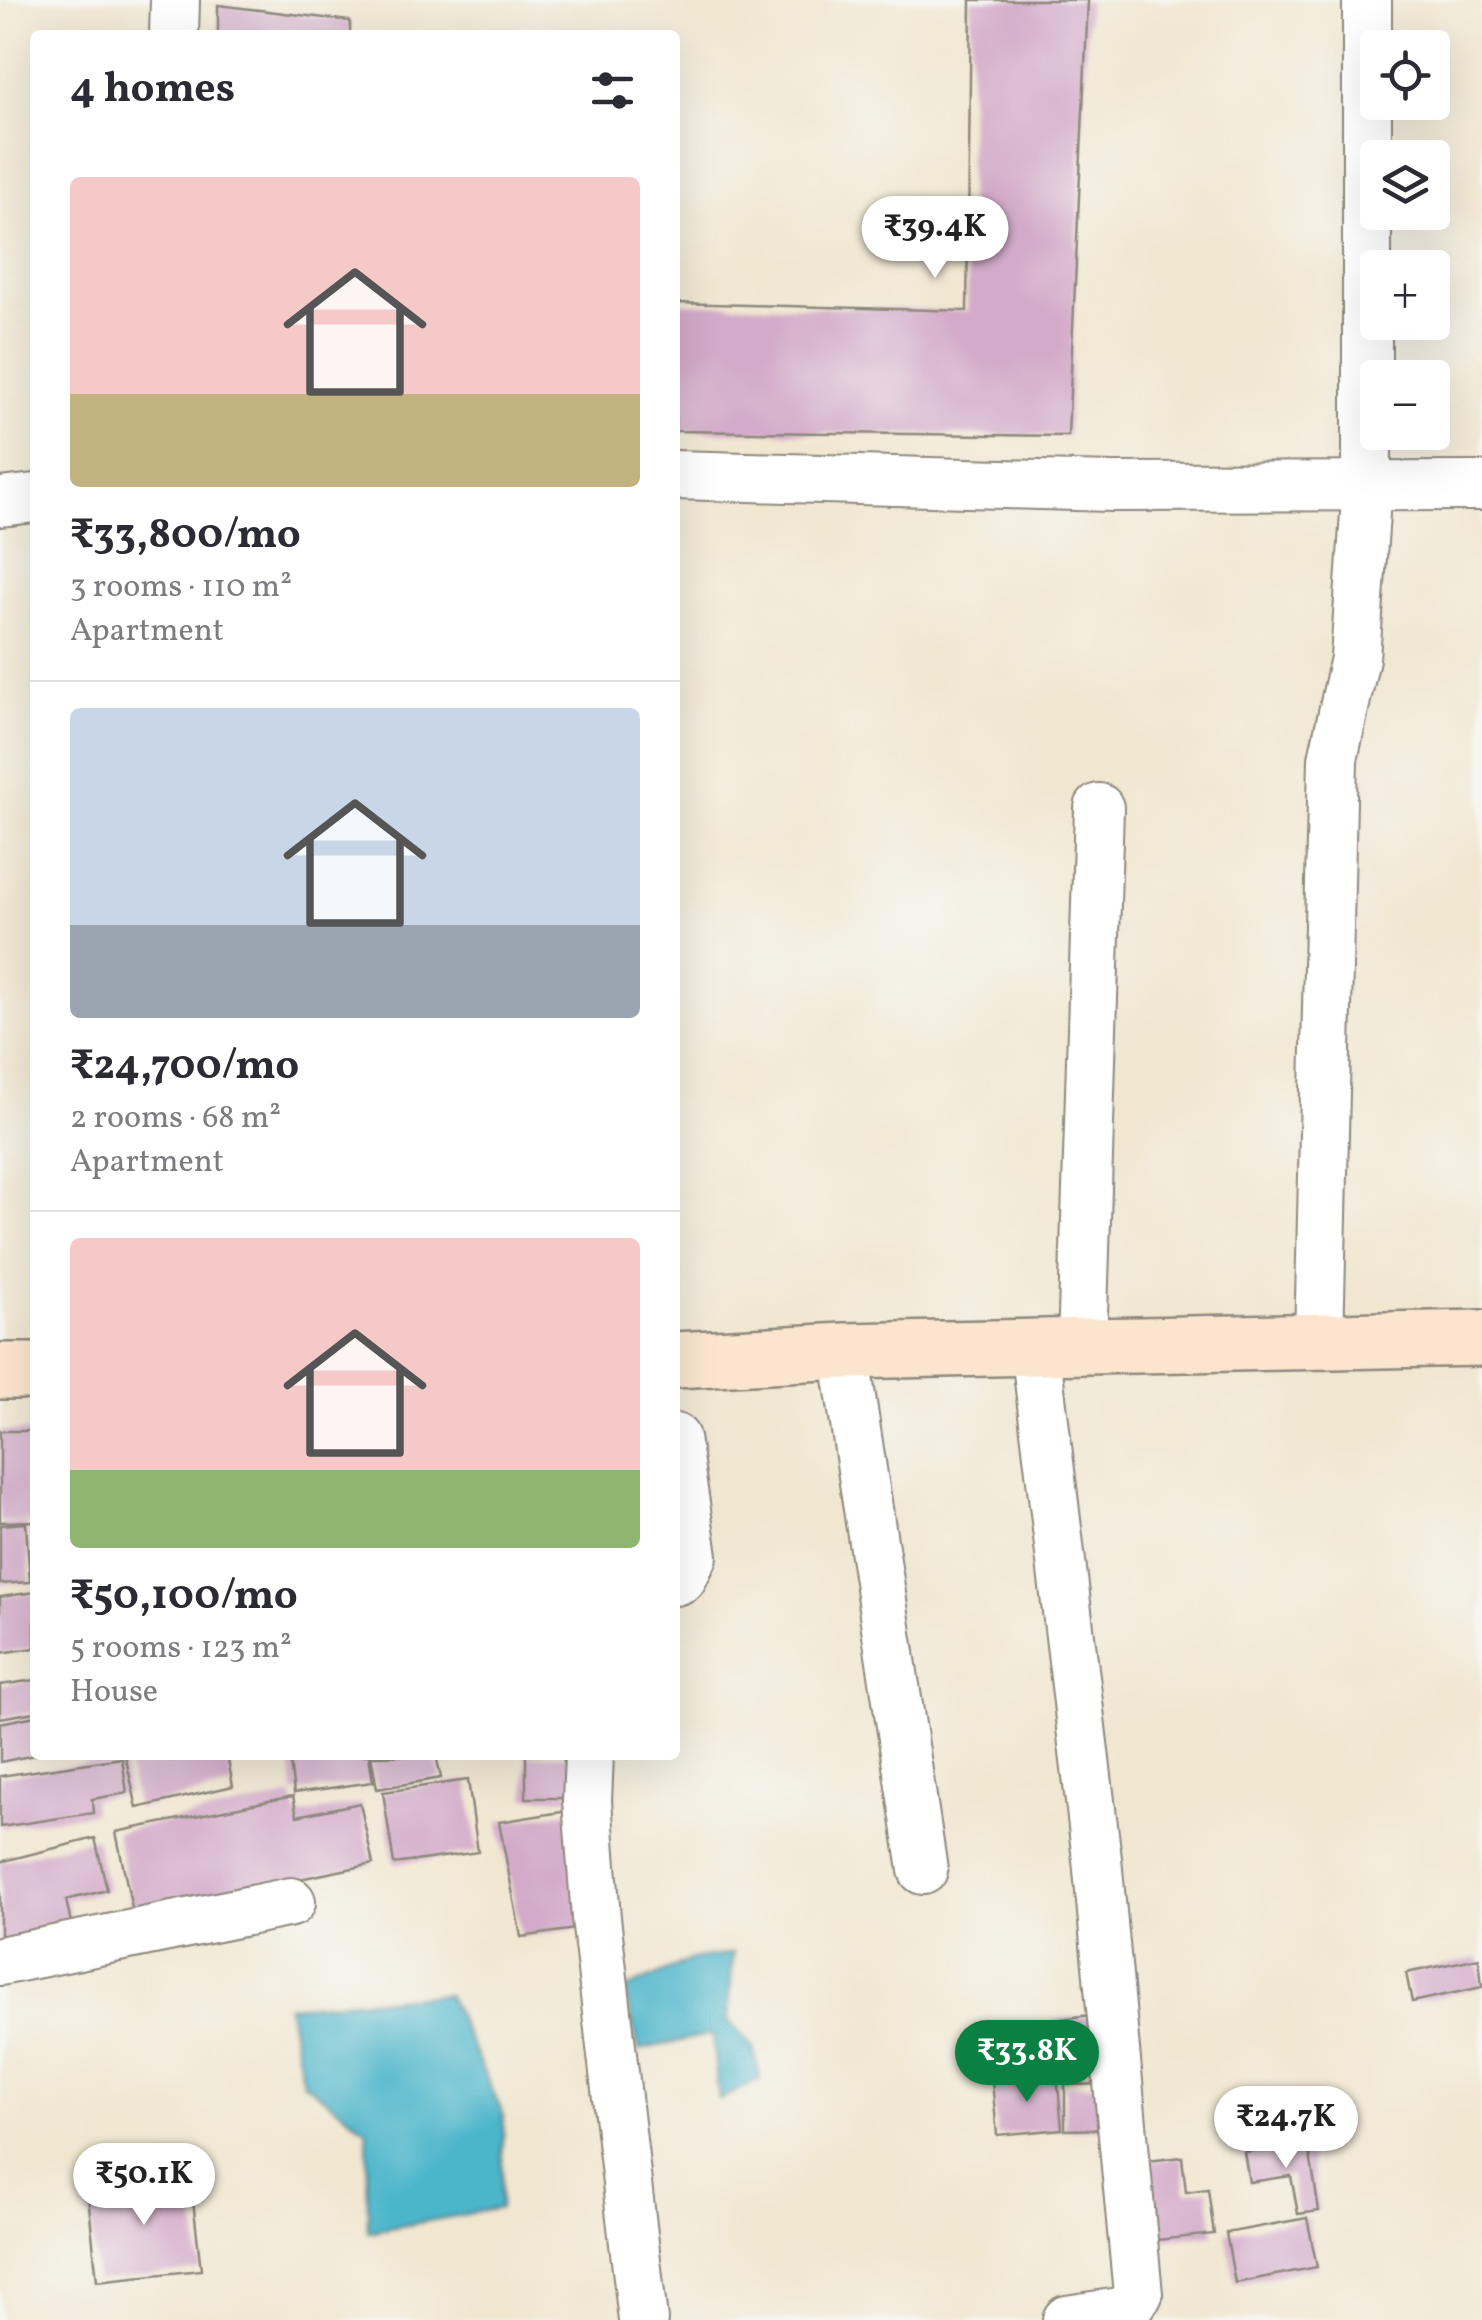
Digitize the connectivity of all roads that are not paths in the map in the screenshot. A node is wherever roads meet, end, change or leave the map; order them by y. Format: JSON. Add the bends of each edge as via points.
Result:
{"nodes":[{"id":1,"x":175,"y":0,"type":"edge"},
{"id":2,"x":1367,"y":0,"type":"edge"},
{"id":3,"x":174,"y":30,"type":"edge"},
{"id":4,"x":680,"y":475,"type":"edge"},
{"id":5,"x":1367,"y":484,"type":"junction"},
{"id":6,"x":1482,"y":486,"type":"edge"},
{"id":7,"x":30,"y":499,"type":"edge"},
{"id":8,"x":0,"y":502,"type":"edge"},
{"id":9,"x":1099,"y":808,"type":"dead end"},
{"id":10,"x":1482,"y":1338,"type":"edge"},
{"id":11,"x":1319,"y":1341,"type":"junction"},
{"id":12,"x":1059,"y":1347,"type":"junction"},
{"id":13,"x":844,"y":1351,"type":"junction"},
{"id":14,"x":680,"y":1360,"type":"edge"},
{"id":15,"x":30,"y":1370,"type":"edge"},
{"id":16,"x":0,"y":1371,"type":"edge"},
{"id":17,"x":680,"y":1471,"type":"edge"},
{"id":18,"x":680,"y":1579,"type":"edge"},
{"id":19,"x":589,"y":1760,"type":"edge"},
{"id":20,"x":923,"y":1870,"type":"dead end"},
{"id":21,"x":291,"y":1902,"type":"dead end"},
{"id":22,"x":0,"y":1960,"type":"edge"},
{"id":23,"x":642,"y":2320,"type":"edge"},
{"id":24,"x":1067,"y":2320,"type":"edge"}],
"edges":[{"from":1,"to":3,"type":"street"},
{"from":2,"to":5,"type":"street"},
{"from":4,"to":5,"type":"street","via":[[1112,486]]},
{"from":5,"to":6,"type":"street"},
{"from":5,"to":11,"type":"street","via":[[1355,658],[1332,776]]},
{"from":7,"to":8,"type":"street"},
{"from":9,"to":12,"type":"street"},
{"from":10,"to":11,"type":"street"},
{"from":11,"to":12,"type":"street"},
{"from":12,"to":13,"type":"street"},
{"from":12,"to":24,"type":"street","via":[[1138,2294],[1126,2311]]},
{"from":13,"to":14,"type":"street"},
{"from":13,"to":20,"type":"street"},
{"from":15,"to":16,"type":"street"},
{"from":17,"to":18,"type":"street","via":[[693,1556]]},
{"from":19,"to":23,"type":"street","via":[[596,1918]]},
{"from":21,"to":22,"type":"street"}]}
